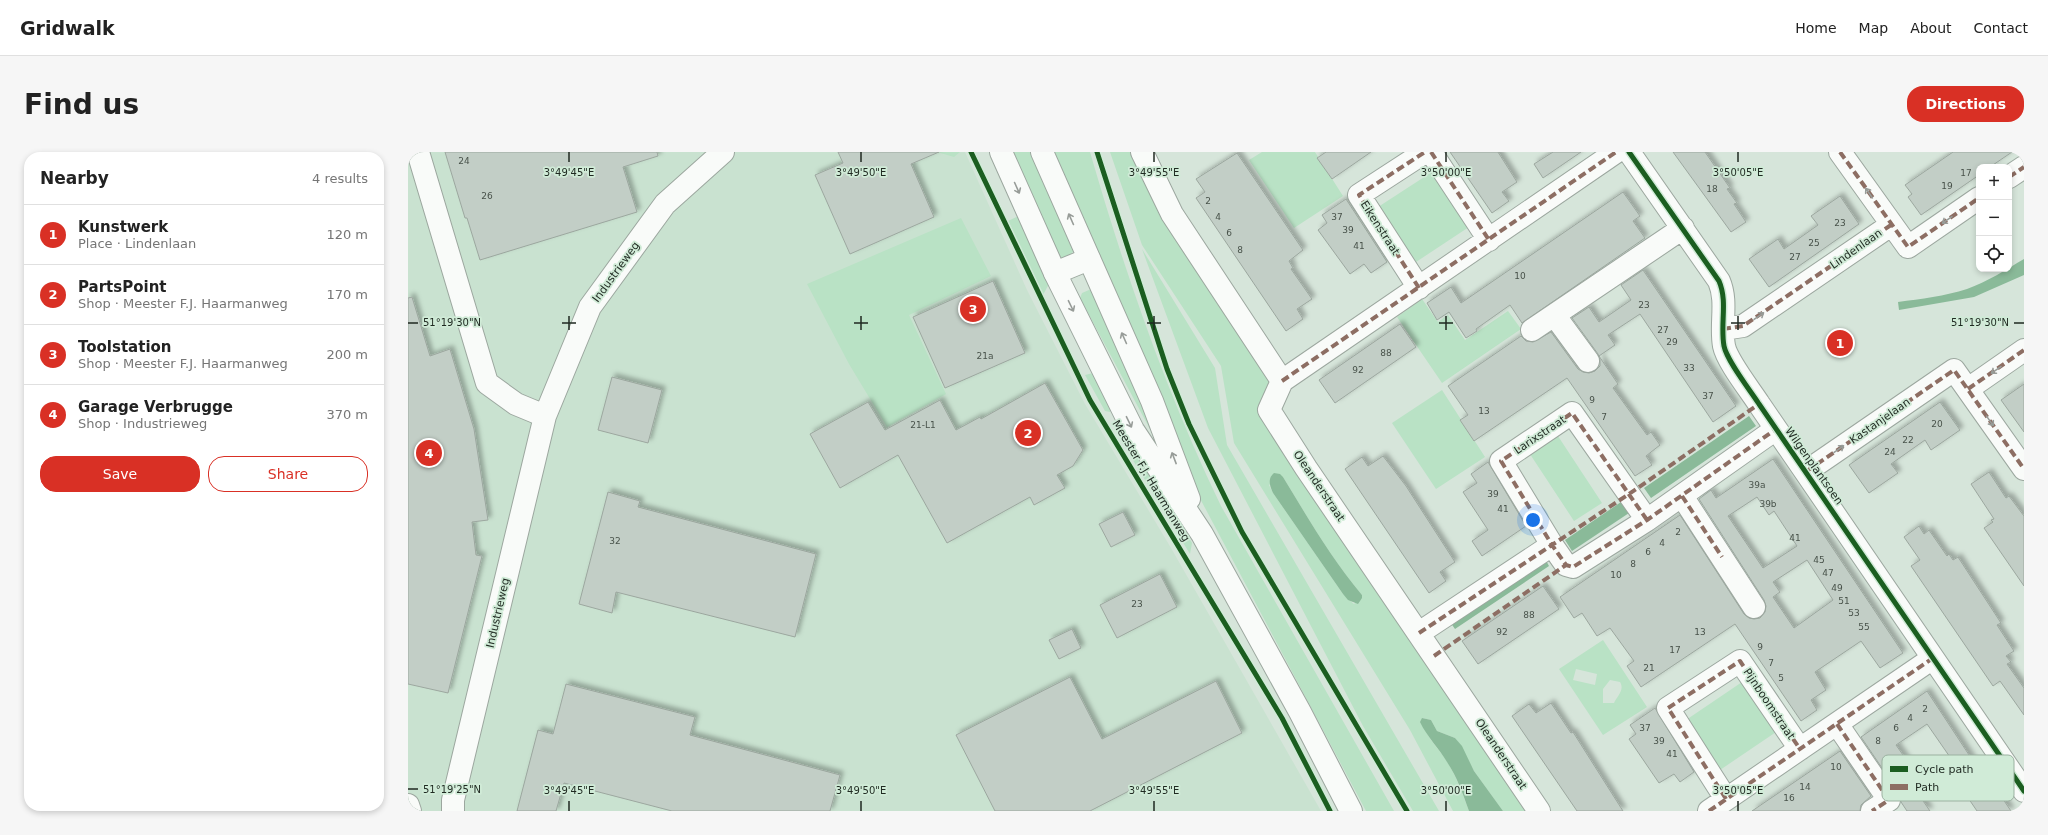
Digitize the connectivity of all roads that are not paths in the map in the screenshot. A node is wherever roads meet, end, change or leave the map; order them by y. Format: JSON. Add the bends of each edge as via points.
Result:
{"nodes":[{"id":1,"x":418,"y":152,"type":"edge"},
{"id":2,"x":723,"y":152,"type":"edge"},
{"id":3,"x":1001,"y":152,"type":"edge"},
{"id":4,"x":1042,"y":152,"type":"edge"},
{"id":5,"x":1142,"y":152,"type":"edge"},
{"id":6,"x":1425,"y":152,"type":"edge"},
{"id":7,"x":1431,"y":152,"type":"edge"},
{"id":8,"x":1616,"y":152,"type":"edge"},
{"id":9,"x":1629,"y":152,"type":"edge"},
{"id":10,"x":1840,"y":152,"type":"edge"},
{"id":11,"x":2024,"y":167,"type":"edge"},
{"id":12,"x":2012,"y":175,"type":"edge"},
{"id":13,"x":1976,"y":200,"type":"edge"},
{"id":14,"x":1891,"y":224,"type":"junction"},
{"id":15,"x":1683,"y":228,"type":"junction"},
{"id":16,"x":1489,"y":240,"type":"junction"},
{"id":17,"x":1089,"y":259,"type":"junction"},
{"id":18,"x":1055,"y":273,"type":"junction"},
{"id":19,"x":1419,"y":288,"type":"junction"},
{"id":20,"x":1554,"y":316,"type":"junction"},
{"id":21,"x":1723,"y":329,"type":"junction"},
{"id":22,"x":1532,"y":330,"type":"dead end"},
{"id":23,"x":2024,"y":350,"type":"edge"},
{"id":24,"x":1588,"y":361,"type":"dead end"},
{"id":25,"x":1282,"y":381,"type":"junction"},
{"id":26,"x":1968,"y":389,"type":"junction"},
{"id":27,"x":545,"y":416,"type":"junction"},
{"id":28,"x":1776,"y":429,"type":"junction"},
{"id":29,"x":2024,"y":469,"type":"edge"},
{"id":30,"x":1807,"y":471,"type":"junction"},
{"id":31,"x":1682,"y":496,"type":"junction"},
{"id":32,"x":1647,"y":520,"type":"junction"},
{"id":33,"x":1202,"y":534,"type":"junction"},
{"id":34,"x":1552,"y":545,"type":"junction"},
{"id":35,"x":1754,"y":608,"type":"dead end"},
{"id":36,"x":1419,"y":633,"type":"junction"},
{"id":37,"x":1933,"y":658,"type":"junction"},
{"id":38,"x":1837,"y":724,"type":"junction"},
{"id":39,"x":1800,"y":749,"type":"junction"},
{"id":40,"x":2003,"y":755,"type":"edge"},
{"id":41,"x":2014,"y":771,"type":"edge"},
{"id":42,"x":2022,"y":782,"type":"edge"},
{"id":43,"x":408,"y":805,"type":"edge"},
{"id":44,"x":1718,"y":805,"type":"edge"},
{"id":45,"x":1885,"y":807,"type":"edge"},
{"id":46,"x":410,"y":811,"type":"edge"},
{"id":47,"x":453,"y":811,"type":"edge"},
{"id":48,"x":1351,"y":811,"type":"edge"},
{"id":49,"x":1539,"y":811,"type":"edge"}],
"edges":[{"from":1,"to":27,"type":"street","via":[[487,383],[516,404]]},
{"from":2,"to":27,"type":"street","name":"Industrieweg","via":[[665,204],[590,308]]},
{"from":3,"to":18,"type":"street","name":"Meester F.J. Haarmanweg","one_way":true},
{"from":17,"to":4,"type":"street","name":"Meester F.J. Haarmanweg","one_way":true},
{"from":5,"to":25,"type":"street","via":[[1172,214]]},
{"from":6,"to":19,"type":"street","name":"Eikenstraat","via":[[1359,195]]},
{"from":7,"to":16,"type":"street"},
{"from":8,"to":16,"type":"street"},
{"from":9,"to":15,"type":"street","name":"Wilgenplantsoen"},
{"from":14,"to":10,"type":"street","one_way":true},
{"from":11,"to":12,"type":"street"},
{"from":13,"to":14,"type":"street","name":"Lindenlaan","one_way":true,"via":[[1908,247]]},
{"from":21,"to":14,"type":"street","name":"Lindenlaan","one_way":true,"via":[[1743,326]]},
{"from":15,"to":20,"type":"street"},
{"from":15,"to":21,"type":"street","name":"Wilgenplantsoen","via":[[1723,290]]},
{"from":16,"to":19,"type":"street"},
{"from":17,"to":18,"type":"street"},
{"from":33,"to":17,"type":"street","name":"Meester F.J. Haarmanweg","one_way":true,"via":[[1152,400]]},
{"from":18,"to":33,"type":"street","name":"Meester F.J. Haarmanweg","one_way":true,"via":[[1132,430]]},
{"from":19,"to":25,"type":"street"},
{"from":20,"to":22,"type":"street"},
{"from":20,"to":24,"type":"street"},
{"from":21,"to":28,"type":"street","name":"Wilgenplantsoen","via":[[1727,354]]},
{"from":23,"to":26,"type":"street","one_way":true},
{"from":25,"to":36,"type":"street","name":"Oleanderstraat","via":[[1269,410]]},
{"from":26,"to":29,"type":"street","one_way":true},
{"from":30,"to":26,"type":"street","name":"Kastanjelaan","one_way":true,"via":[[1954,370]]},
{"from":27,"to":47,"type":"street","name":"Industrieweg","via":[[453,800]]},
{"from":28,"to":30,"type":"street","name":"Wilgenplantsoen"},
{"from":28,"to":31,"type":"street","name":"Larixstraat"},
{"from":30,"to":37,"type":"street","name":"Wilgenplantsoen"},
{"from":31,"to":32,"type":"street","name":"Larixstraat"},
{"from":31,"to":35,"type":"street"},
{"from":32,"to":34,"type":"street","name":"Larixstraat","via":[[1573,567],[1566,565]]},
{"from":32,"to":34,"type":"street","name":"Larixstraat","via":[[1572,413],[1501,461]]},
{"from":33,"to":48,"type":"street","name":"Meester F.J. Haarmanweg"},
{"from":34,"to":36,"type":"street"},
{"from":36,"to":49,"type":"street","name":"Oleanderstraat"},
{"from":37,"to":38,"type":"street","name":"Pijnboomstraat"},
{"from":37,"to":40,"type":"street","name":"Wilgenplantsoen"},
{"from":38,"to":39,"type":"street","name":"Pijnboomstraat"},
{"from":38,"to":45,"type":"street"},
{"from":39,"to":44,"type":"street","name":"Pijnboomstraat"},
{"from":39,"to":44,"type":"street","name":"Pijnboomstraat","via":[[1740,661],[1668,708]]},
{"from":41,"to":42,"type":"street","name":"Wilgenplantsoen"},
{"from":43,"to":46,"type":"street"}]}
